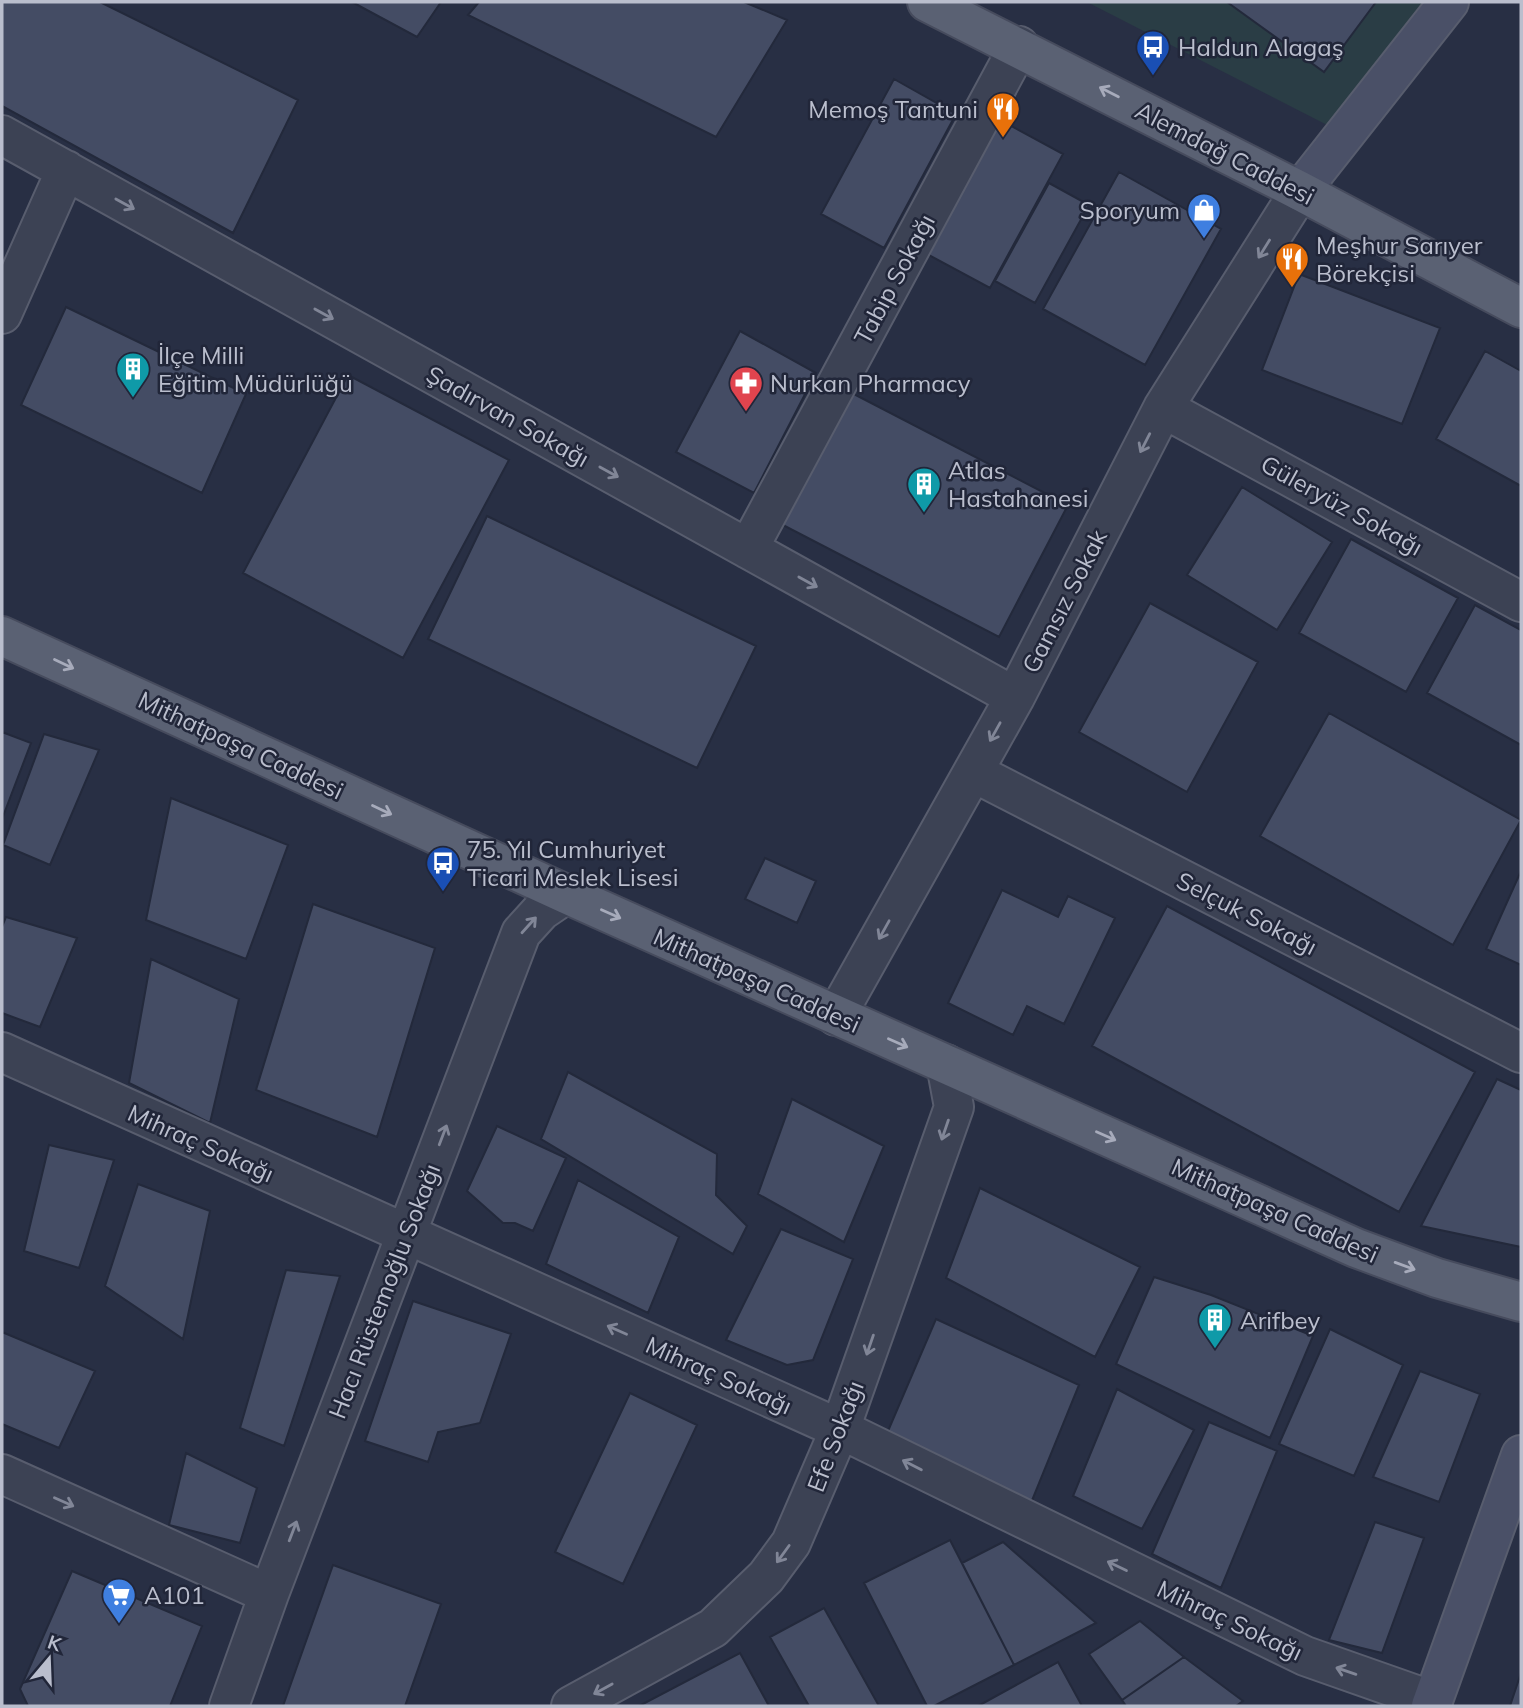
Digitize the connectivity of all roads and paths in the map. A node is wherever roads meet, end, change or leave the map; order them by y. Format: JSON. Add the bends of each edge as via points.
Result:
{"nodes":[{"id":1,"x":927,"y":2,"type":"edge"},
{"id":2,"x":1449,"y":2,"type":"edge"},
{"id":3,"x":994,"y":26,"type":"edge"},
{"id":4,"x":2,"y":135,"type":"edge"},
{"id":5,"x":66,"y":170,"type":"junction"},
{"id":6,"x":1300,"y":191,"type":"junction"},
{"id":7,"x":1521,"y":308,"type":"edge"},
{"id":8,"x":2,"y":314,"type":"edge"},
{"id":9,"x":1163,"y":408,"type":"junction"},
{"id":10,"x":748,"y":549,"type":"junction"},
{"id":11,"x":1521,"y":602,"type":"edge"},
{"id":12,"x":2,"y":636,"type":"edge"},
{"id":13,"x":1015,"y":697,"type":"junction"},
{"id":14,"x":973,"y":772,"type":"junction"},
{"id":15,"x":566,"y":894,"type":"junction"},
{"id":16,"x":836,"y":1016,"type":"junction"},
{"id":17,"x":2,"y":1052,"type":"edge"},
{"id":18,"x":1521,"y":1054,"type":"edge"},
{"id":19,"x":946,"y":1064,"type":"junction"},
{"id":20,"x":404,"y":1235,"type":"junction"},
{"id":21,"x":1521,"y":1302,"type":"edge"},
{"id":22,"x":840,"y":1429,"type":"junction"},
{"id":23,"x":1521,"y":1455,"type":"edge"},
{"id":24,"x":2,"y":1474,"type":"edge"},
{"id":25,"x":269,"y":1594,"type":"junction"},
{"id":26,"x":1432,"y":1704,"type":"edge"},
{"id":27,"x":229,"y":1706,"type":"edge"},
{"id":28,"x":572,"y":1706,"type":"edge"},
{"id":29,"x":1367,"y":1706,"type":"edge"}],
"edges":[{"from":1,"to":3,"type":"main road","name":"Alemdağ Caddesi"},
{"from":2,"to":6,"type":"street"},
{"from":6,"to":3,"type":"main road","name":"Alemdağ Caddesi","one_way":true},
{"from":3,"to":10,"type":"street","name":"Tabip Sokağı"},
{"from":4,"to":5,"type":"street","name":"Şadırvan Sokağı"},
{"from":5,"to":8,"type":"street"},
{"from":5,"to":10,"type":"street","name":"Şadırvan Sokağı","one_way":true},
{"from":6,"to":7,"type":"main road","name":"Alemdağ Caddesi"},
{"from":6,"to":9,"type":"street","name":"Gamsız Sokak","one_way":true},
{"from":9,"to":11,"type":"street","name":"Güleryüz Sokağı"},
{"from":9,"to":13,"type":"street","name":"Gamsız Sokak","one_way":true},
{"from":10,"to":13,"type":"street","name":"Şadırvan Sokağı","one_way":true},
{"from":12,"to":15,"type":"main road","name":"Mithatpaşa Caddesi","one_way":true},
{"from":13,"to":14,"type":"street","name":"Gamsız Sokak","one_way":true},
{"from":14,"to":16,"type":"street","name":"Gamsız Sokak","one_way":true},
{"from":14,"to":18,"type":"street","name":"Selçuk Sokağı"},
{"from":15,"to":16,"type":"main road","name":"Mithatpaşa Caddesi","one_way":true},
{"from":20,"to":15,"type":"street","name":"Hacı Rüstemoğlu Sokağı","one_way":true,"via":[[521,933],[541,911]]},
{"from":16,"to":19,"type":"main road","name":"Mithatpaşa Caddesi","one_way":true},
{"from":17,"to":20,"type":"street","name":"Mihraç Sokağı"},
{"from":19,"to":21,"type":"main road","name":"Mithatpaşa Caddesi","one_way":true,"via":[[1356,1248]]},
{"from":19,"to":22,"type":"street","name":"Efe Sokağı","one_way":true,"via":[[954,1107]]},
{"from":22,"to":20,"type":"street","name":"Mihraç Sokağı","one_way":true},
{"from":25,"to":20,"type":"street","name":"Hacı Rüstemoğlu Sokağı","one_way":true},
{"from":26,"to":22,"type":"street","name":"Mihraç Sokağı","one_way":true,"via":[[1305,1656]]},
{"from":22,"to":28,"type":"street","name":"Efe Sokağı","one_way":true,"via":[[791,1543],[741,1604],[713,1628]]},
{"from":23,"to":26,"type":"street"},
{"from":24,"to":25,"type":"street","one_way":true},
{"from":25,"to":27,"type":"street","name":"Hacı Rüstemoğlu Sokağı"},
{"from":26,"to":29,"type":"street"}]}
